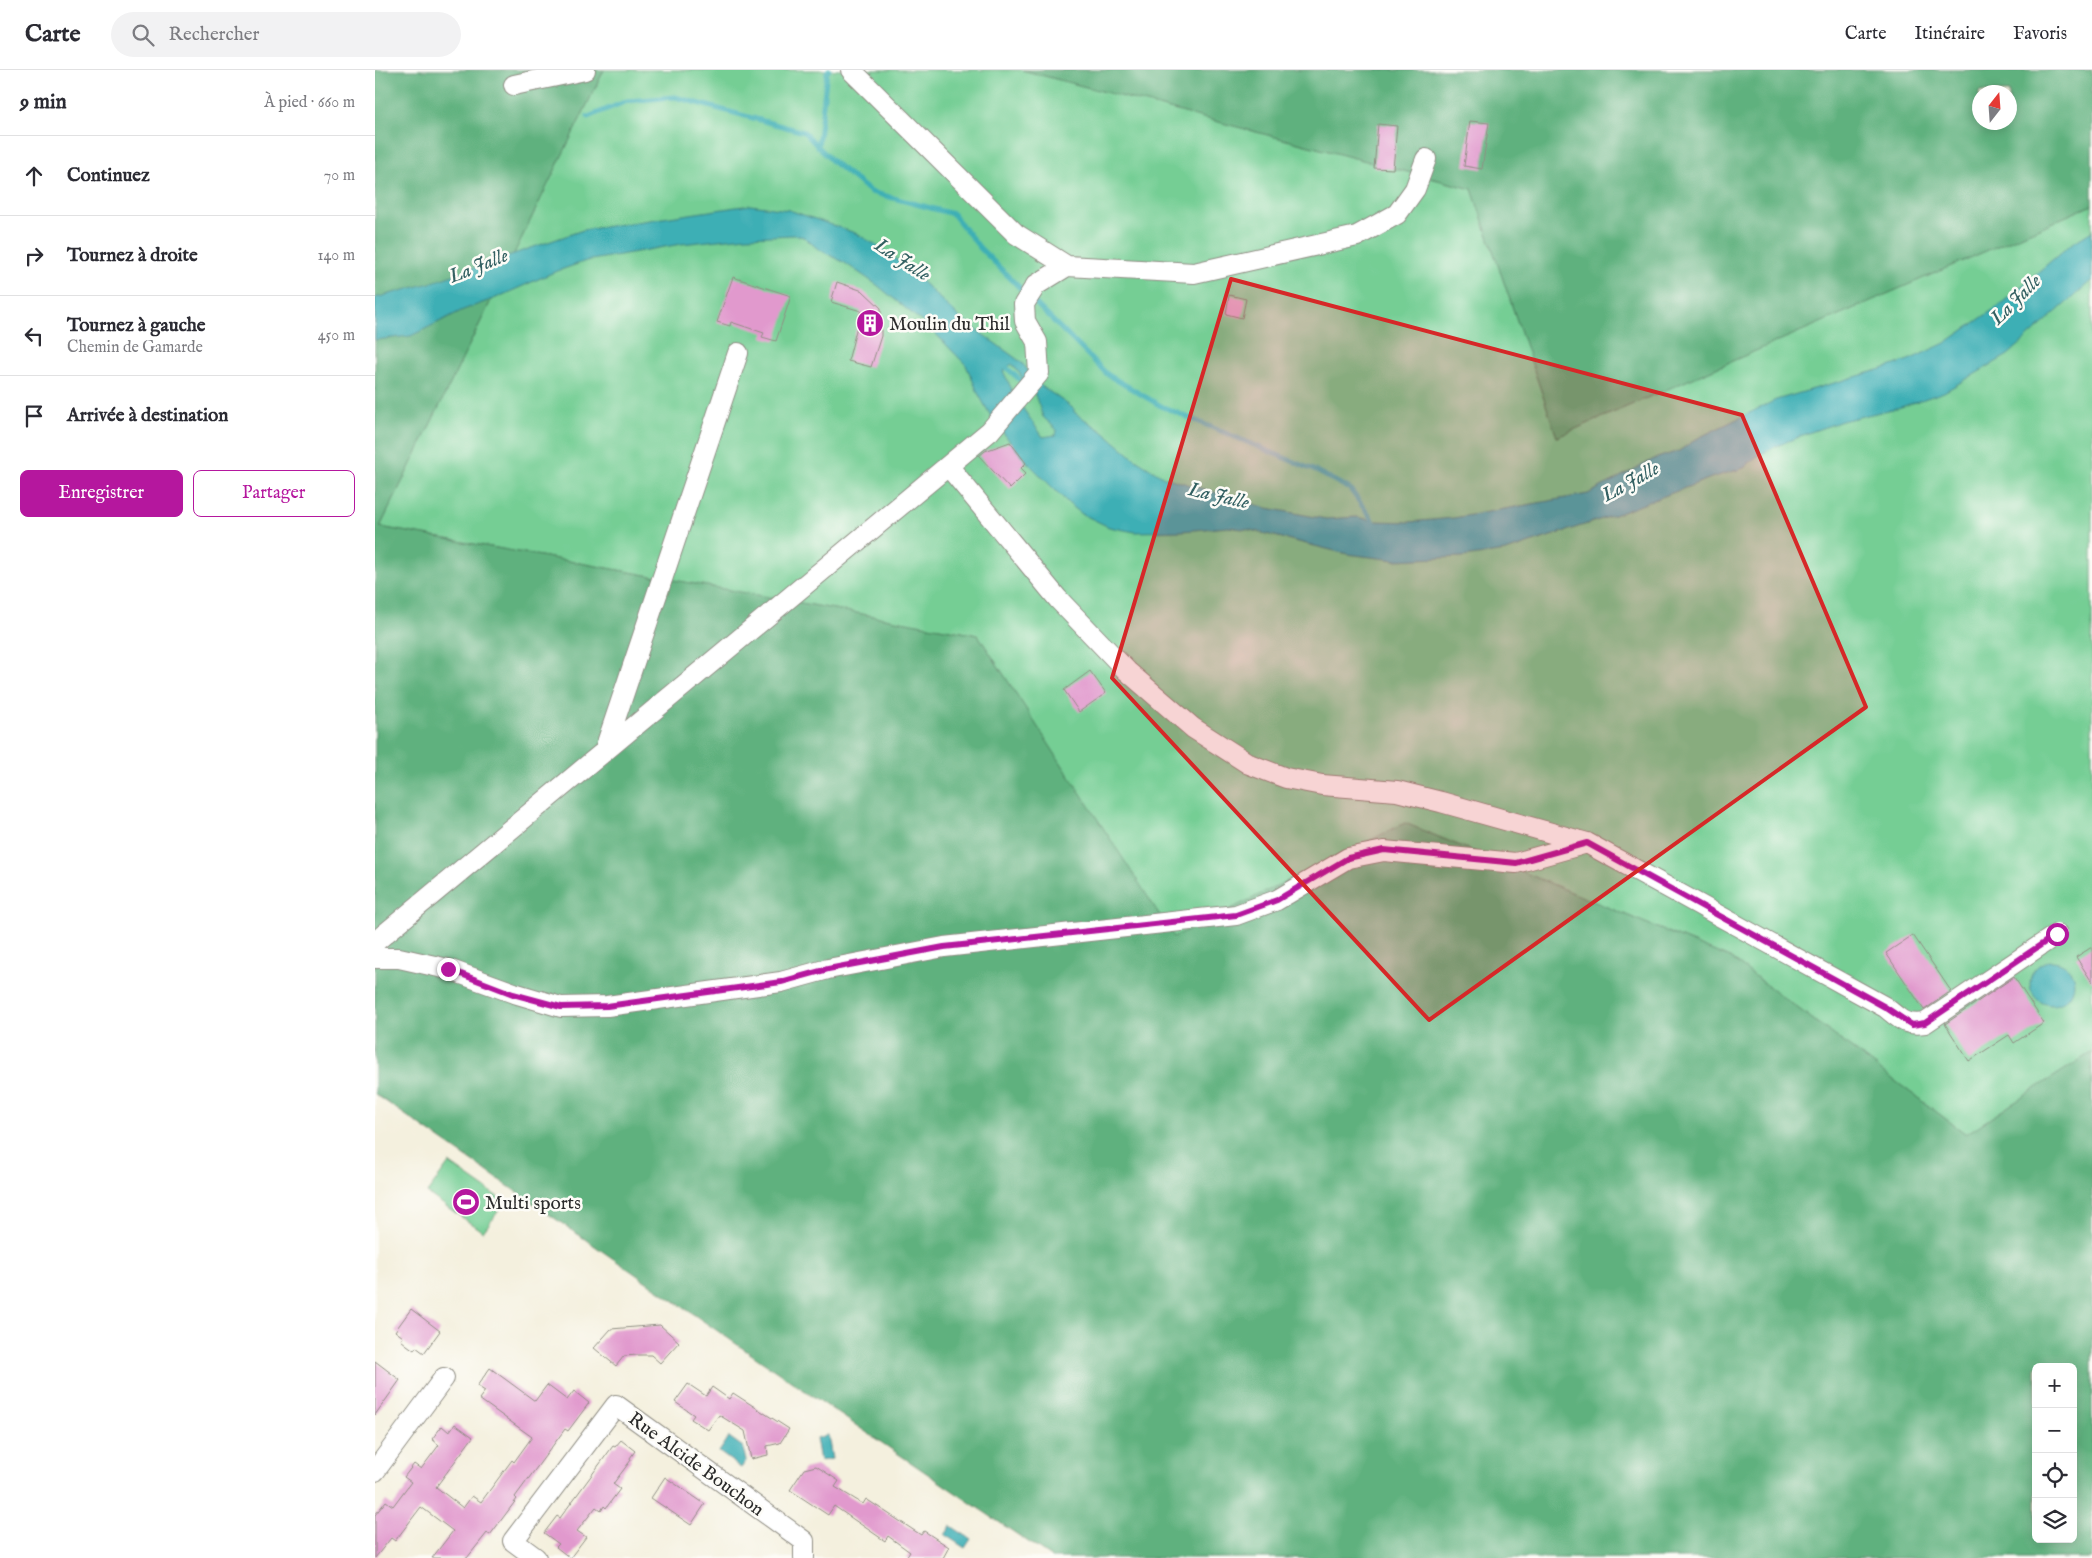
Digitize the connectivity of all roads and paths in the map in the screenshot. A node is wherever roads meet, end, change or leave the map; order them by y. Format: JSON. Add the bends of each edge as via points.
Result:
{"nodes":[{"id":1,"x":585,"y":70,"type":"edge"},
{"id":2,"x":851,"y":70,"type":"edge"},
{"id":3,"x":514,"y":85,"type":"dead end"},
{"id":4,"x":1426,"y":159,"type":"dead end"},
{"id":5,"x":1067,"y":266,"type":"junction"},
{"id":6,"x":738,"y":353,"type":"dead end"},
{"id":7,"x":949,"y":467,"type":"junction"},
{"id":8,"x":604,"y":753,"type":"junction"},
{"id":9,"x":1587,"y":843,"type":"junction"},
{"id":10,"x":2057,"y":934,"type":"dead end"},
{"id":11,"x":375,"y":942,"type":"edge"},
{"id":12,"x":375,"y":958,"type":"edge"},
{"id":13,"x":444,"y":1378,"type":"dead end"},
{"id":14,"x":375,"y":1471,"type":"edge"},
{"id":15,"x":536,"y":1558,"type":"edge"},
{"id":16,"x":804,"y":1558,"type":"edge"}],
"edges":[{"from":1,"to":3,"type":"street"},
{"from":2,"to":5,"type":"street","via":[[1017,234]]},
{"from":4,"to":5,"type":"street","via":[[1415,189],[1397,214],[1357,236],[1194,273]]},
{"from":5,"to":7,"type":"street","via":[[1036,285],[1024,304],[1025,321],[1037,342],[1039,373],[990,431]]},
{"from":6,"to":8,"type":"street"},
{"from":7,"to":8,"type":"street"},
{"from":7,"to":9,"type":"street","via":[[1058,598],[1127,671],[1193,728],[1249,764],[1286,778],[1322,785],[1415,795]]},
{"from":8,"to":11,"type":"street"},
{"from":9,"to":10,"type":"street","via":[[1885,1007],[1912,1025],[1925,1023]]},
{"from":9,"to":12,"type":"street","via":[[1516,863],[1384,850],[1348,858],[1277,900],[1236,915],[944,947],[828,969],[781,982],[607,1006],[561,1007],[513,994],[448,969],[399,958]]},
{"from":13,"to":14,"type":"street"},
{"from":15,"to":16,"type":"street","name":"Rue Alcide Bouchon","via":[[513,1541],[616,1405],[804,1541]]}]}
